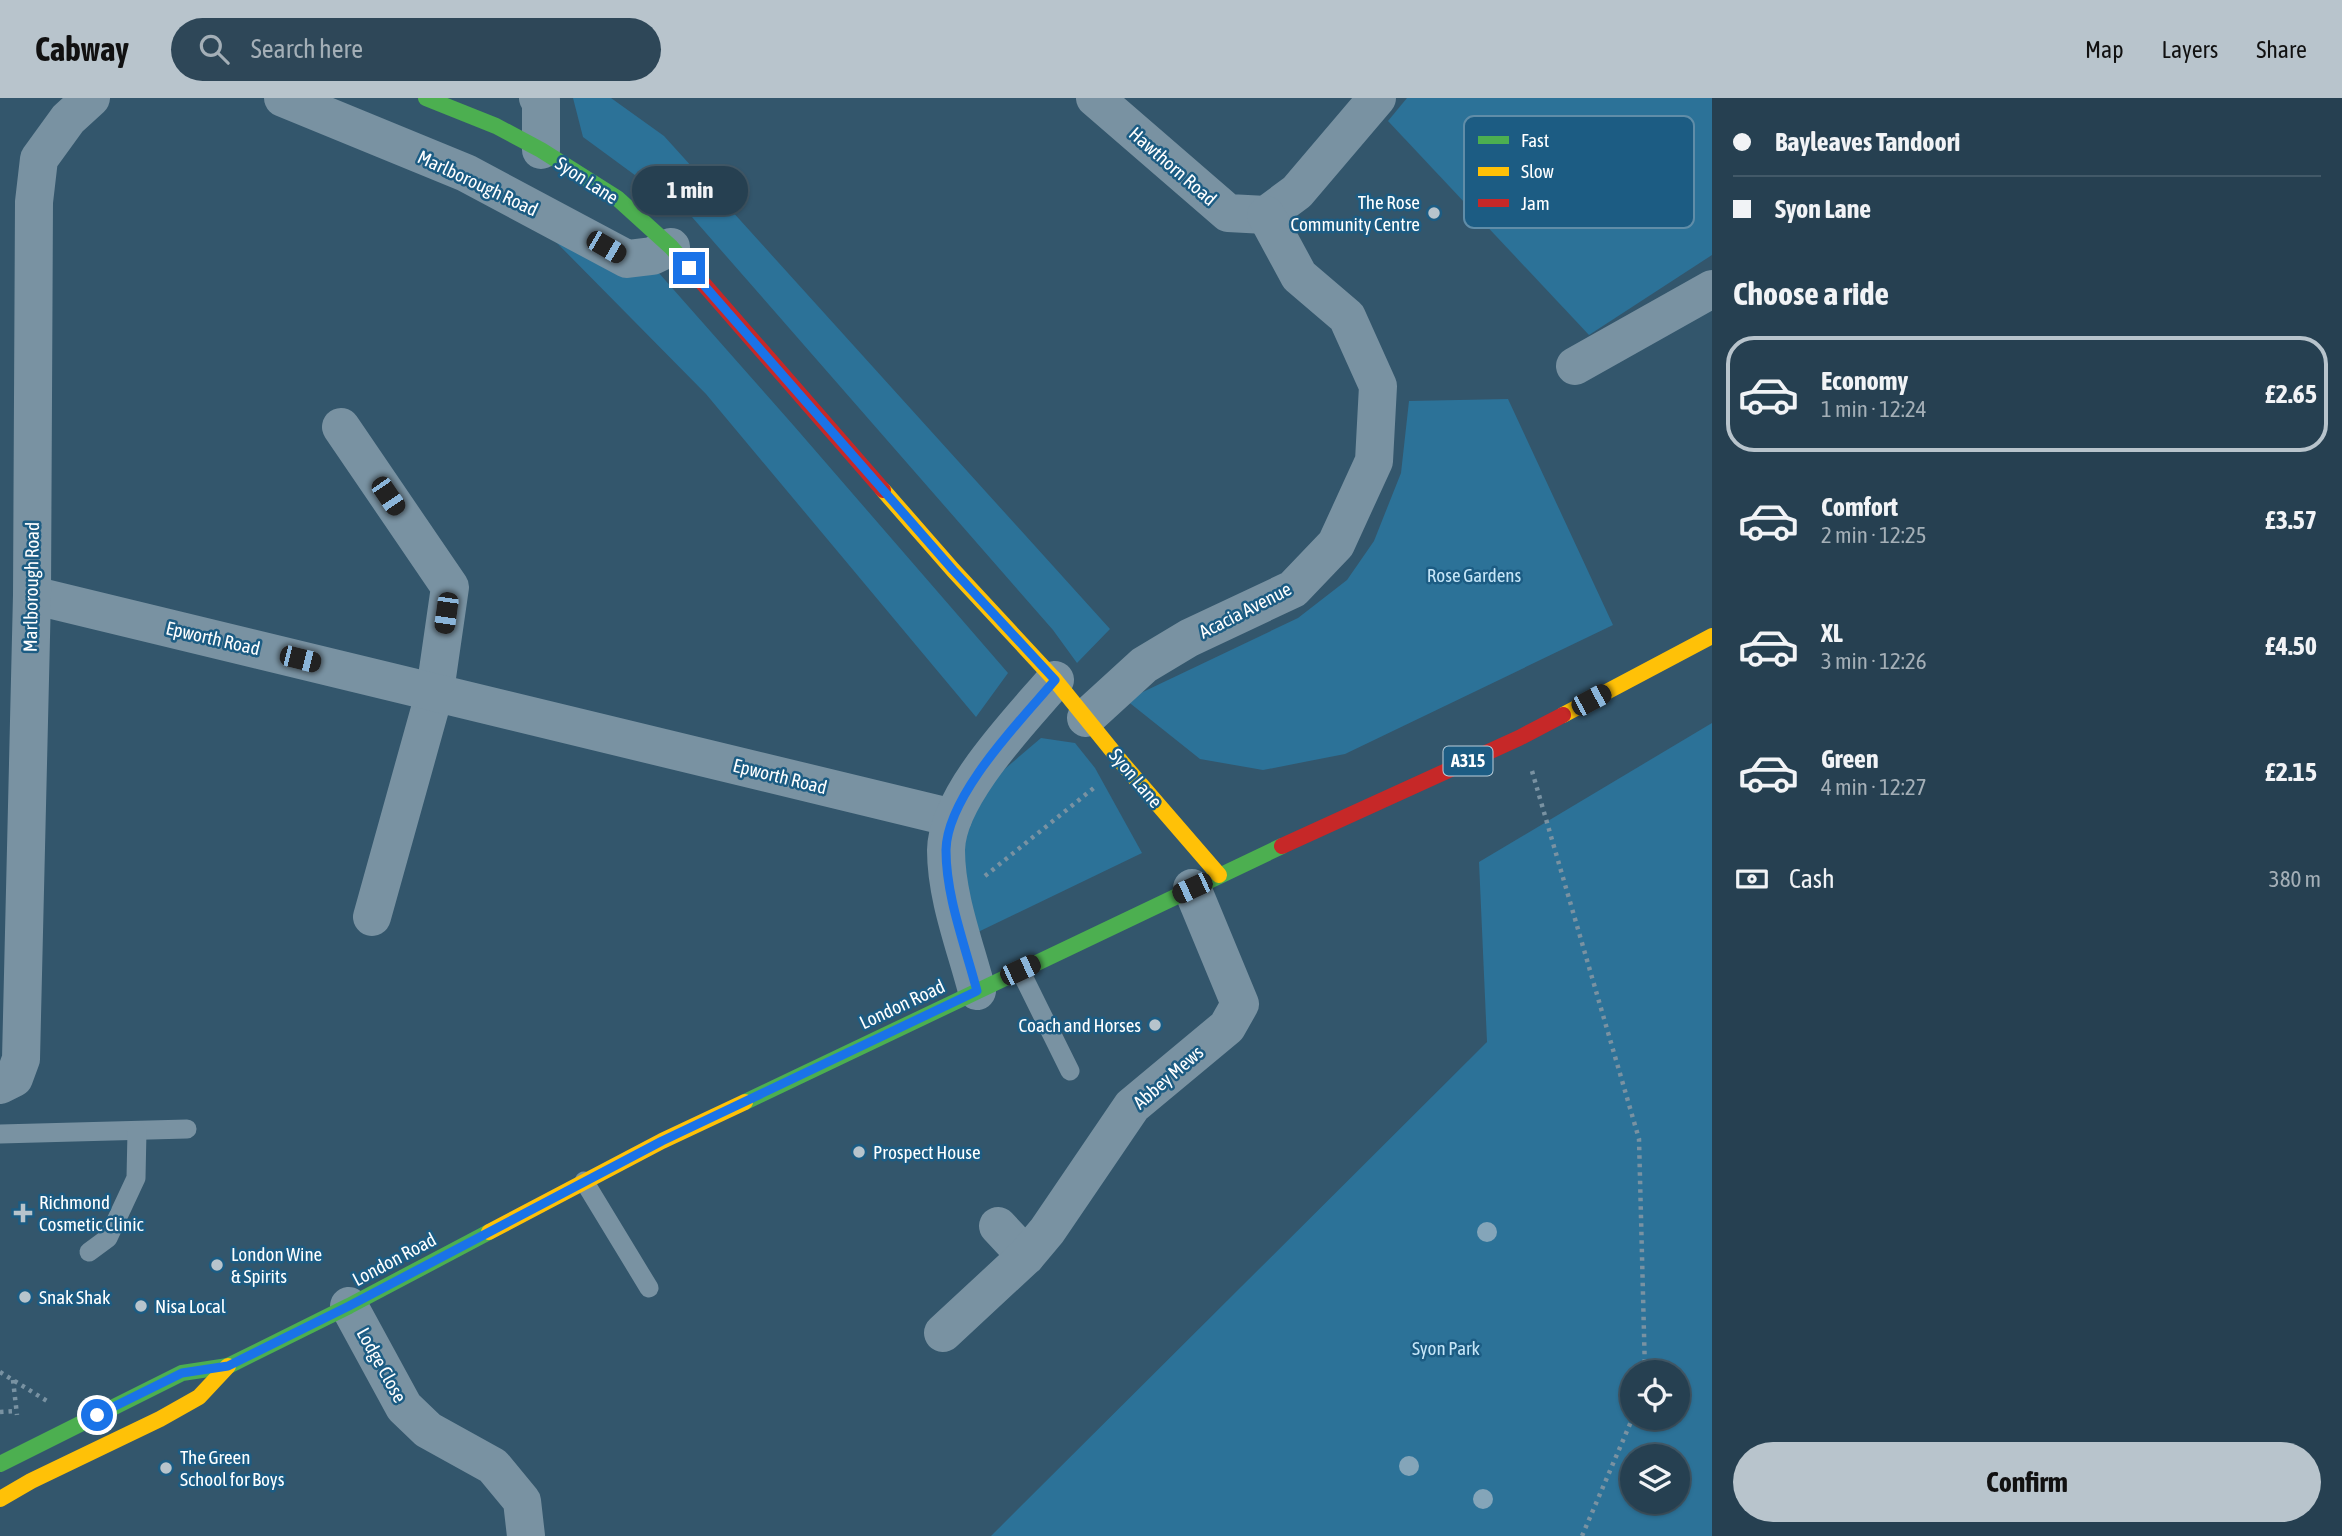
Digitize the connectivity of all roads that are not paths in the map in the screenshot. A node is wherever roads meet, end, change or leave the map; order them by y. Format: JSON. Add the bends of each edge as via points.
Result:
{"nodes":[{"id":1,"x":91,"y":98,"type":"edge"},
{"id":2,"x":283,"y":98,"type":"edge"},
{"id":3,"x":426,"y":98,"type":"edge"},
{"id":4,"x":538,"y":98,"type":"edge"},
{"id":5,"x":1095,"y":98,"type":"edge"},
{"id":6,"x":1377,"y":98,"type":"edge"},
{"id":7,"x":541,"y":150,"type":"junction"},
{"id":8,"x":1266,"y":215,"type":"junction"},
{"id":9,"x":671,"y":247,"type":"junction"},
{"id":10,"x":1712,"y":289,"type":"edge"},
{"id":11,"x":1575,"y":366,"type":"dead end"},
{"id":12,"x":341,"y":427,"type":"dead end"},
{"id":13,"x":32,"y":595,"type":"junction"},
{"id":14,"x":1712,"y":636,"type":"edge"},
{"id":15,"x":1055,"y":680,"type":"junction"},
{"id":16,"x":435,"y":691,"type":"junction"},
{"id":17,"x":1086,"y":718,"type":"junction"},
{"id":18,"x":953,"y":818,"type":"junction"},
{"id":19,"x":1205,"y":882,"type":"junction"},
{"id":20,"x":373,"y":917,"type":"dead end"},
{"id":21,"x":1020,"y":970,"type":"junction"},
{"id":22,"x":977,"y":991,"type":"junction"},
{"id":23,"x":1070,"y":1071,"type":"dead end"},
{"id":24,"x":0,"y":1085,"type":"edge"},
{"id":25,"x":187,"y":1129,"type":"dead end"},
{"id":26,"x":137,"y":1130,"type":"junction"},
{"id":27,"x":0,"y":1133,"type":"edge"},
{"id":28,"x":584,"y":1181,"type":"junction"},
{"id":29,"x":998,"y":1226,"type":"dead end"},
{"id":30,"x":89,"y":1252,"type":"dead end"},
{"id":31,"x":1026,"y":1256,"type":"junction"},
{"id":32,"x":649,"y":1288,"type":"dead end"},
{"id":33,"x":349,"y":1306,"type":"junction"},
{"id":34,"x":943,"y":1334,"type":"dead end"},
{"id":35,"x":228,"y":1366,"type":"junction"},
{"id":36,"x":0,"y":1464,"type":"edge"},
{"id":37,"x":0,"y":1499,"type":"edge"},
{"id":38,"x":526,"y":1536,"type":"edge"}],
"edges":[{"from":1,"to":13,"type":"street","name":"Marlborough Road","via":[[68,119],[39,159],[34,202]]},
{"from":2,"to":9,"type":"street","name":"Marlborough Road","via":[[466,173],[627,258],[652,256]]},
{"from":3,"to":7,"type":"main road","name":"Syon Lane"},
{"from":4,"to":7,"type":"street"},
{"from":5,"to":8,"type":"street","name":"Hawthorn Road","via":[[1228,214]]},
{"from":6,"to":8,"type":"street","via":[[1297,192]]},
{"from":7,"to":9,"type":"main road","name":"Syon Lane","via":[[617,198]]},
{"from":8,"to":17,"type":"street","name":"Acacia Avenue","via":[[1299,276],[1347,317],[1368,363],[1378,386],[1374,461],[1336,544],[1293,589],[1189,638],[1144,665]]},
{"from":9,"to":15,"type":"main road","name":"Syon Lane"},
{"from":10,"to":11,"type":"street"},
{"from":12,"to":16,"type":"street","via":[[450,587]]},
{"from":13,"to":16,"type":"street","name":"Epworth Road"},
{"from":13,"to":24,"type":"street","name":"Marlborough Road","via":[[21,1059],[14,1078]]},
{"from":14,"to":19,"type":"main road","name":"London Road","number":"A315","via":[[1519,738]]},
{"from":15,"to":17,"type":"main road","name":"Syon Lane"},
{"from":15,"to":18,"type":"street","via":[[996,748]]},
{"from":16,"to":18,"type":"street","name":"Epworth Road"},
{"from":16,"to":20,"type":"street"},
{"from":17,"to":19,"type":"main road","name":"Syon Lane"},
{"from":18,"to":22,"type":"street","via":[[946,846],[948,882]]},
{"from":19,"to":21,"type":"main road","name":"London Road","number":"A315"},
{"from":19,"to":31,"type":"street","name":"Abbey Mews","via":[[1240,1004],[1227,1027],[1132,1105]]},
{"from":21,"to":22,"type":"main road","name":"London Road","number":"A315"},
{"from":21,"to":23,"type":"lane"},
{"from":22,"to":28,"type":"main road","name":"London Road","number":"A315"},
{"from":25,"to":26,"type":"lane"},
{"from":26,"to":27,"type":"lane"},
{"from":26,"to":30,"type":"lane","via":[[136,1178],[108,1238]]},
{"from":28,"to":32,"type":"lane"},
{"from":28,"to":33,"type":"main road","name":"London Road","number":"A315"},
{"from":29,"to":31,"type":"street"},
{"from":31,"to":34,"type":"street","name":"Abbey Mews"},
{"from":33,"to":35,"type":"main road","name":"London Road","number":"A315"},
{"from":33,"to":38,"type":"street","name":"Lodge Close","via":[[404,1407],[428,1430],[493,1466],[522,1501]]},
{"from":35,"to":36,"type":"main road","name":"London Road","number":"A315","via":[[182,1373]]},
{"from":35,"to":37,"type":"main road","name":"London Road","number":"A315","via":[[199,1397]]}]}
